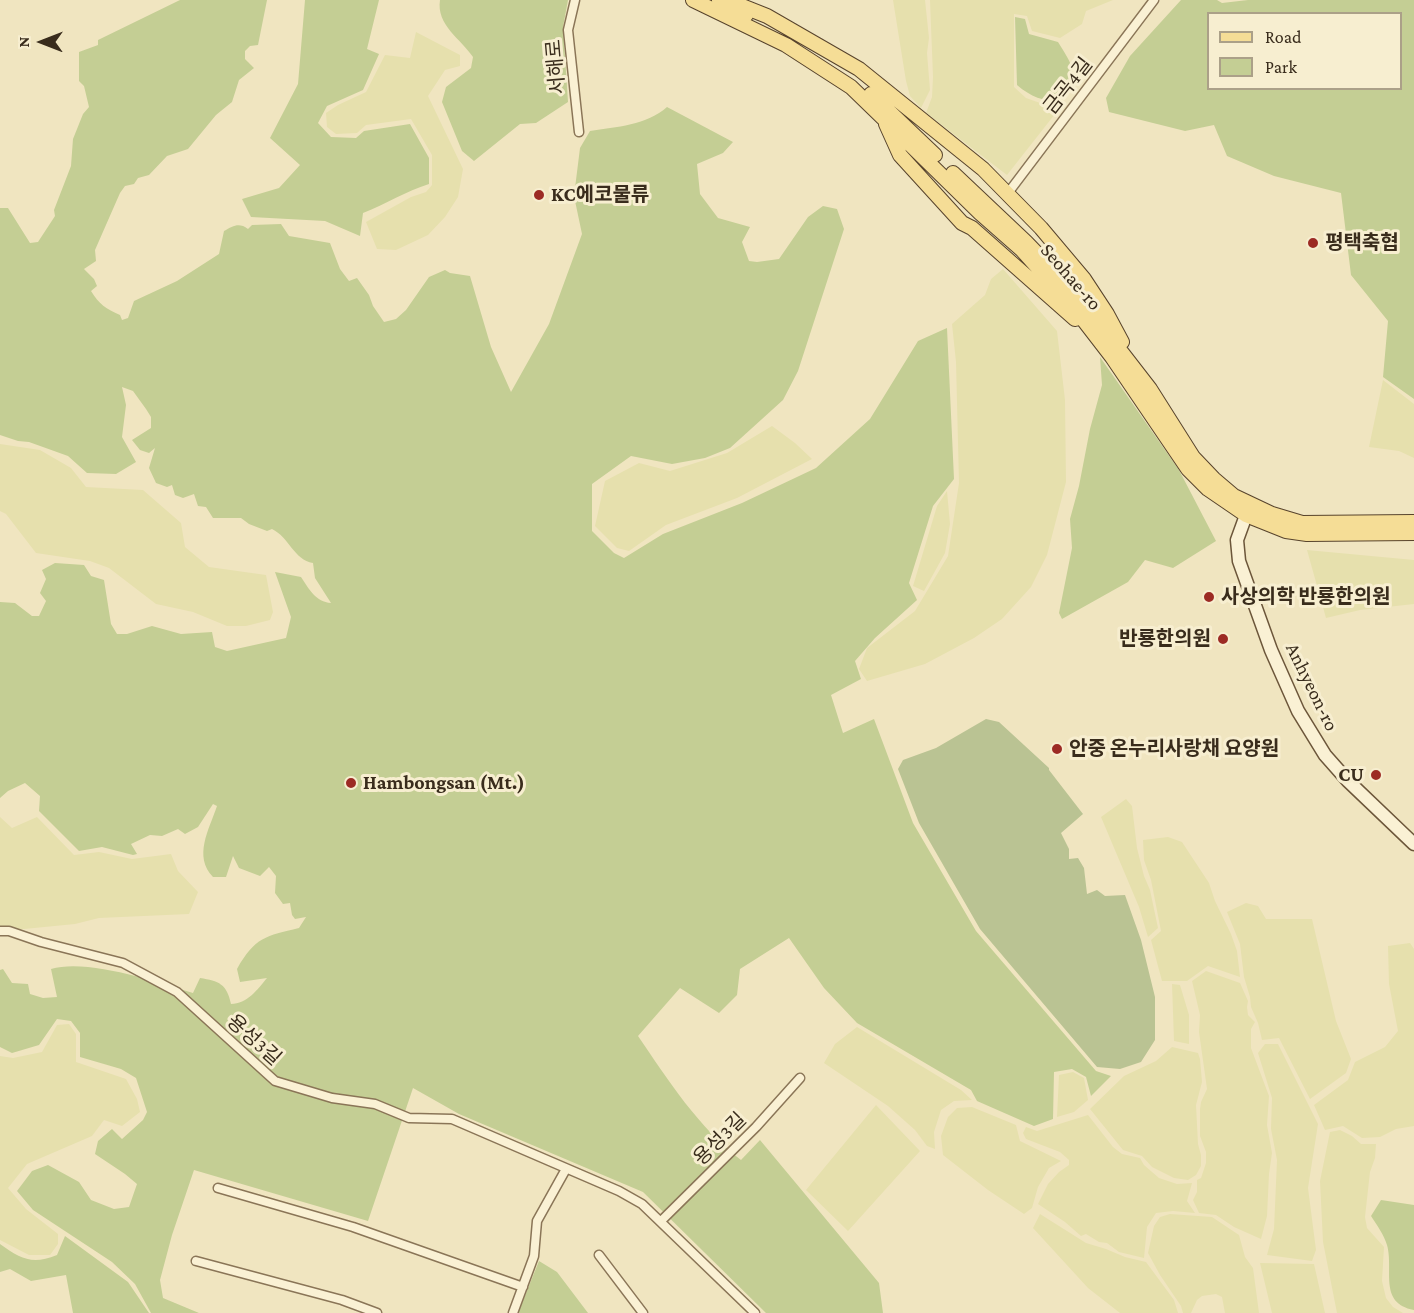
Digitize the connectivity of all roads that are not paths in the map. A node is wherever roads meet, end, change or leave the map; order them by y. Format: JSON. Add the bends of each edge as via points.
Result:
{"nodes":[{"id":1,"x":575,"y":0,"type":"edge"},
{"id":2,"x":693,"y":0,"type":"edge"},
{"id":3,"x":721,"y":0,"type":"edge"},
{"id":4,"x":1154,"y":0,"type":"edge"},
{"id":5,"x":884,"y":119,"type":"junction"},
{"id":6,"x":579,"y":132,"type":"dead end"},
{"id":7,"x":1008,"y":193,"type":"junction"},
{"id":8,"x":1095,"y":336,"type":"junction"},
{"id":9,"x":1130,"y":363,"type":"junction"},
{"id":10,"x":1248,"y":510,"type":"junction"},
{"id":11,"x":1414,"y":522,"type":"edge"},
{"id":12,"x":1414,"y":533,"type":"edge"},
{"id":13,"x":1414,"y":844,"type":"edge"},
{"id":14,"x":0,"y":931,"type":"edge"},
{"id":15,"x":800,"y":1078,"type":"dead end"},
{"id":16,"x":566,"y":1169,"type":"junction"},
{"id":17,"x":218,"y":1188,"type":"dead end"},
{"id":18,"x":661,"y":1221,"type":"junction"},
{"id":19,"x":599,"y":1255,"type":"dead end"},
{"id":20,"x":196,"y":1261,"type":"dead end"},
{"id":21,"x":523,"y":1287,"type":"junction"},
{"id":22,"x":377,"y":1313,"type":"edge"},
{"id":23,"x":513,"y":1313,"type":"edge"},
{"id":24,"x":643,"y":1313,"type":"edge"},
{"id":25,"x":755,"y":1313,"type":"edge"}],
"edges":[{"from":1,"to":6,"type":"street","name":"서해로","via":[[568,30]]},
{"from":2,"to":5,"type":"main road","name":"Seohae-ro","via":[[786,45],[851,87]]},
{"from":3,"to":7,"type":"main road","via":[[767,16],[859,69]]},
{"from":3,"to":9,"type":"main road","name":"Seohae-ro","via":[[856,81],[892,112],[1078,296]]},
{"from":4,"to":7,"type":"street","name":"금곡4길"},
{"from":5,"to":8,"type":"main road","name":"Seohae-ro","via":[[1022,250]]},
{"from":5,"to":8,"type":"main road","via":[[900,155],[962,223]]},
{"from":7,"to":9,"type":"main road","via":[[1084,279],[1112,321]]},
{"from":8,"to":10,"type":"main road","name":"Seohae-ro","via":[[1188,469],[1208,489]]},
{"from":9,"to":10,"type":"main road","name":"Seohae-ro","via":[[1192,457]]},
{"from":10,"to":11,"type":"main road","name":"Seohae-ro","via":[[1302,523]]},
{"from":10,"to":12,"type":"main road","name":"Seohae-ro","via":[[1286,531],[1307,534]]},
{"from":10,"to":13,"type":"main road","name":"Anhyeon-ro","via":[[1237,540],[1239,561],[1271,650],[1299,711],[1325,755]]},
{"from":14,"to":16,"type":"street","name":"용성3길","via":[[123,963],[177,992],[274,1081],[332,1098],[375,1104],[409,1118],[452,1119]]},
{"from":15,"to":18,"type":"street","name":"용성3길"},
{"from":16,"to":18,"type":"street","name":"용성3길","via":[[619,1191]]},
{"from":16,"to":21,"type":"street","via":[[537,1221],[534,1256]]},
{"from":17,"to":21,"type":"street","via":[[353,1227]]},
{"from":18,"to":25,"type":"street","name":"용성3길"},
{"from":19,"to":24,"type":"street"},
{"from":20,"to":22,"type":"street"},
{"from":21,"to":23,"type":"street"}]}
